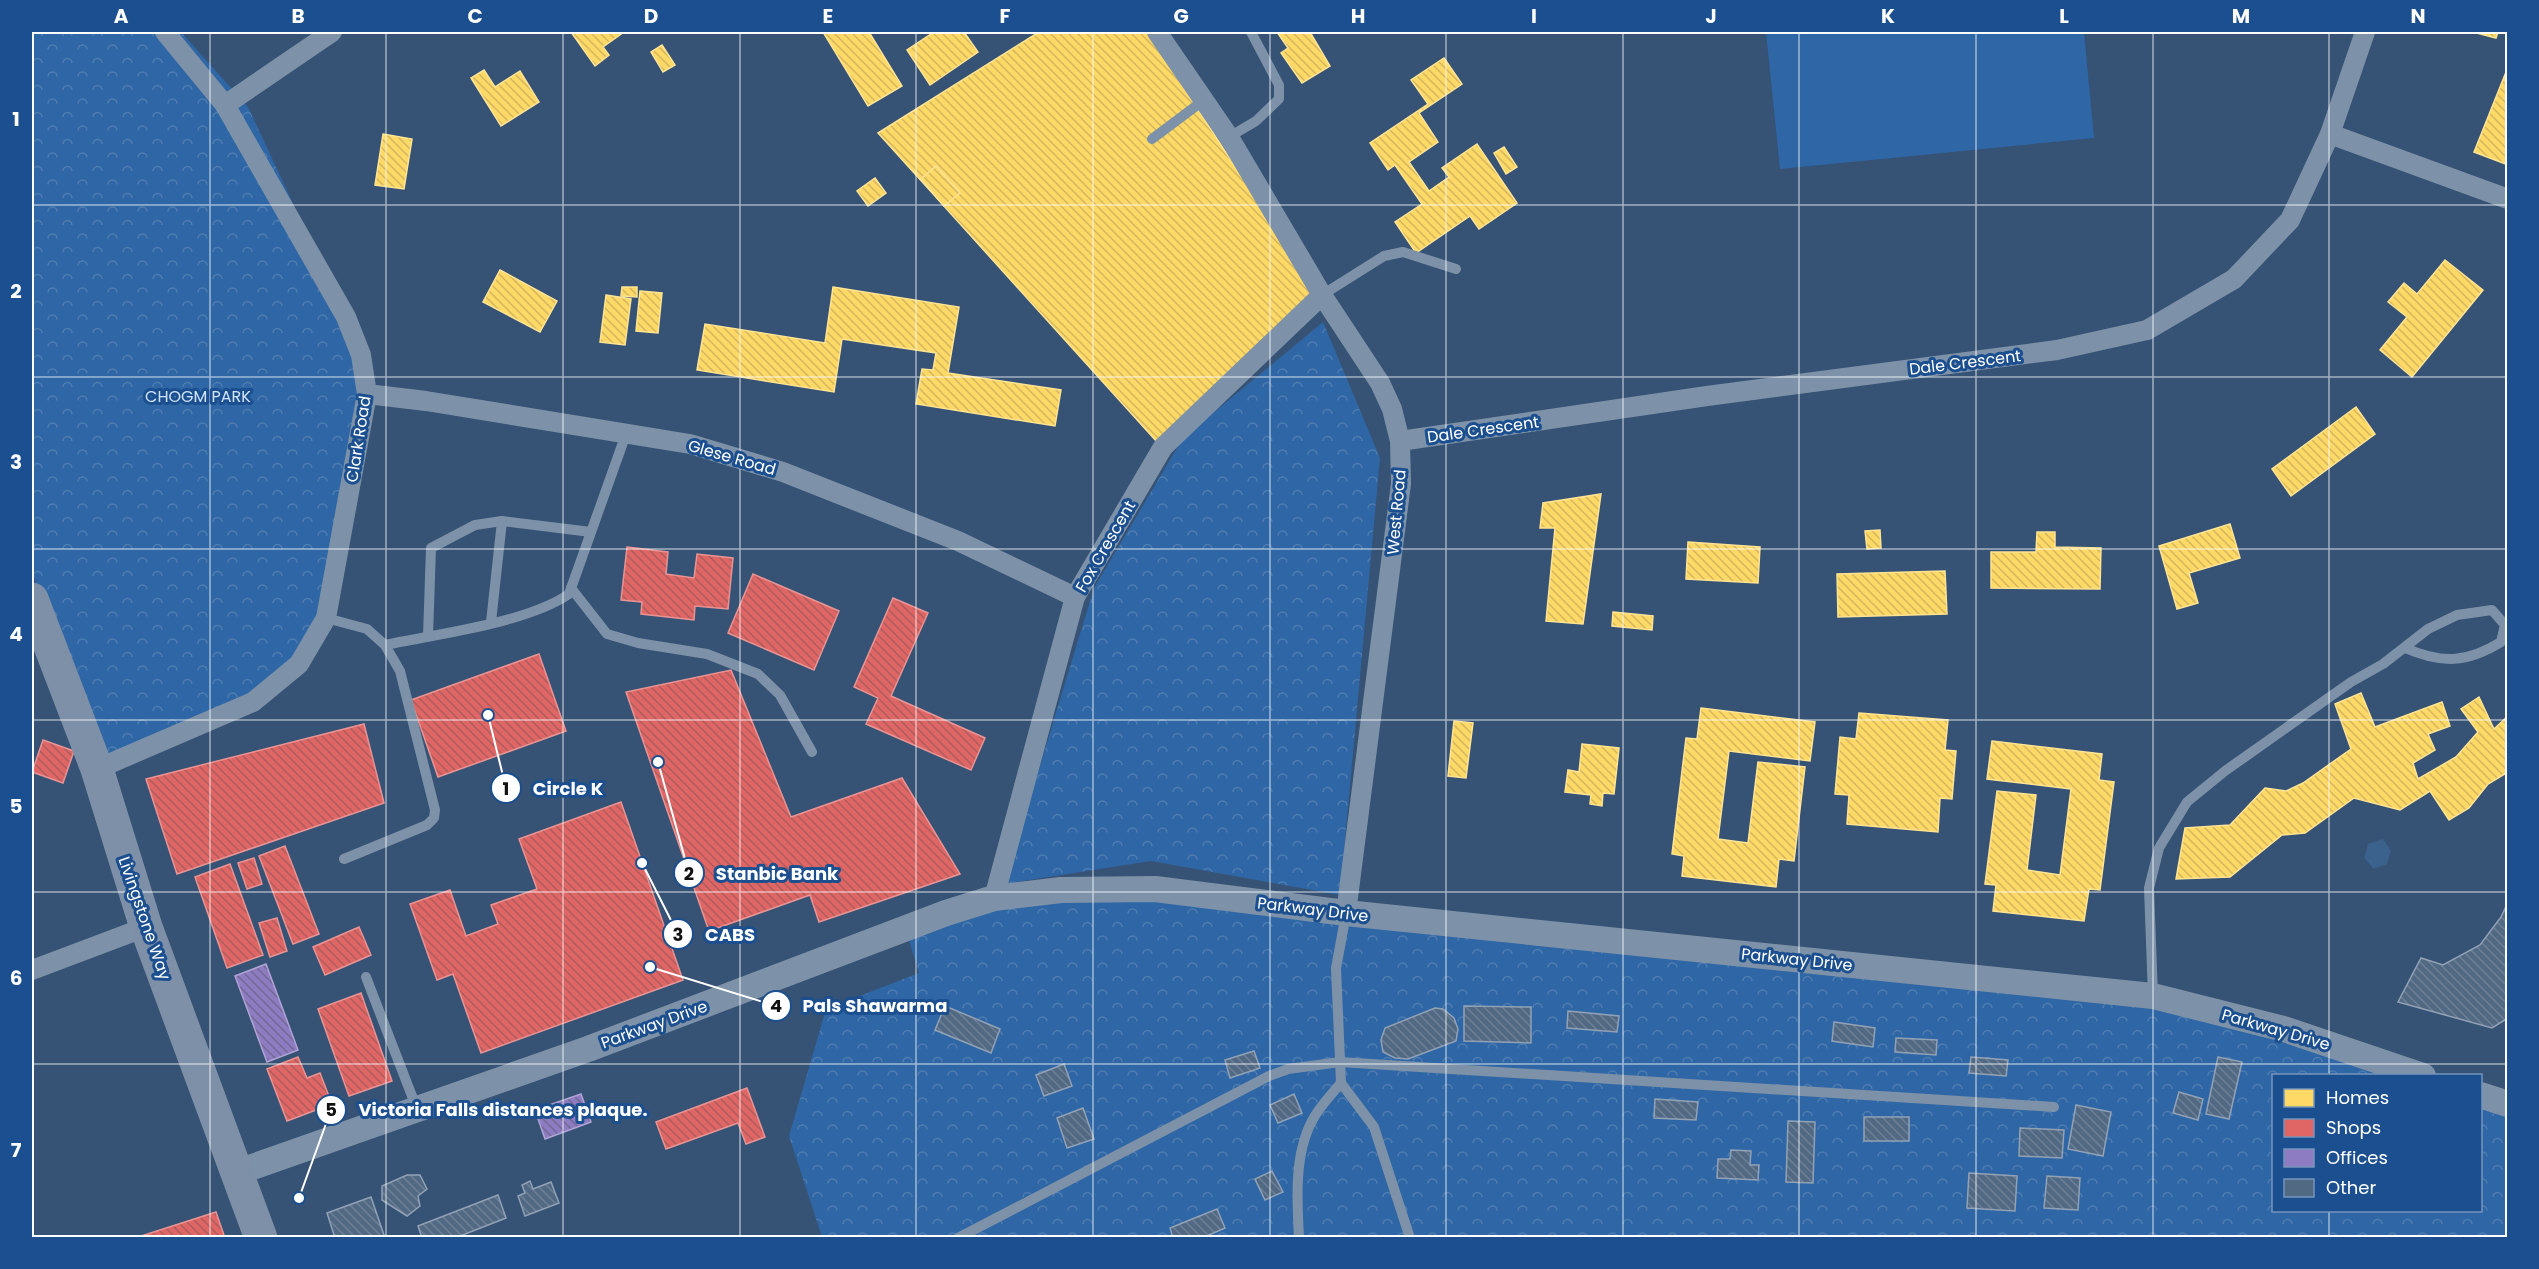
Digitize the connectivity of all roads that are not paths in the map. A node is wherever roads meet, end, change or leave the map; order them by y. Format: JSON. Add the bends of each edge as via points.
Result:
{"nodes":[{"id":1,"x":165,"y":32,"type":"edge"},
{"id":2,"x":332,"y":32,"type":"edge"},
{"id":3,"x":1157,"y":32,"type":"edge"},
{"id":4,"x":1251,"y":32,"type":"edge"},
{"id":5,"x":2365,"y":32,"type":"edge"},
{"id":6,"x":1204,"y":100,"type":"junction"},
{"id":7,"x":225,"y":105,"type":"junction"},
{"id":8,"x":2330,"y":134,"type":"junction"},
{"id":9,"x":1229,"y":137,"type":"junction"},
{"id":10,"x":1152,"y":139,"type":"dead end"},
{"id":11,"x":2508,"y":199,"type":"edge"},
{"id":12,"x":1456,"y":269,"type":"dead end"},
{"id":13,"x":1322,"y":295,"type":"junction"},
{"id":14,"x":367,"y":394,"type":"junction"},
{"id":15,"x":627,"y":434,"type":"junction"},
{"id":16,"x":1400,"y":441,"type":"junction"},
{"id":17,"x":502,"y":521,"type":"junction"},
{"id":18,"x":591,"y":532,"type":"junction"},
{"id":19,"x":571,"y":588,"type":"junction"},
{"id":20,"x":1075,"y":597,"type":"junction"},
{"id":21,"x":32,"y":599,"type":"edge"},
{"id":22,"x":326,"y":618,"type":"junction"},
{"id":23,"x":491,"y":622,"type":"junction"},
{"id":24,"x":428,"y":636,"type":"junction"},
{"id":25,"x":386,"y":645,"type":"junction"},
{"id":26,"x":2404,"y":648,"type":"junction"},
{"id":27,"x":812,"y":752,"type":"dead end"},
{"id":28,"x":97,"y":769,"type":"junction"},
{"id":29,"x":344,"y":859,"type":"dead end"},
{"id":30,"x":994,"y":898,"type":"junction"},
{"id":31,"x":1346,"y":913,"type":"junction"},
{"id":32,"x":146,"y":927,"type":"junction"},
{"id":33,"x":32,"y":970,"type":"edge"},
{"id":34,"x":366,"y":977,"type":"dead end"},
{"id":35,"x":2153,"y":996,"type":"junction"},
{"id":36,"x":1340,"y":1062,"type":"junction"},
{"id":37,"x":2417,"y":1074,"type":"edge"},
{"id":38,"x":1341,"y":1083,"type":"junction"},
{"id":39,"x":2482,"y":1095,"type":"edge"},
{"id":40,"x":2508,"y":1104,"type":"edge"},
{"id":41,"x":2054,"y":1107,"type":"dead end"},
{"id":42,"x":417,"y":1109,"type":"junction"},
{"id":43,"x":238,"y":1172,"type":"junction"},
{"id":44,"x":261,"y":1238,"type":"edge"},
{"id":45,"x":958,"y":1238,"type":"edge"},
{"id":46,"x":1299,"y":1238,"type":"edge"},
{"id":47,"x":1410,"y":1238,"type":"edge"}],
"edges":[{"from":1,"to":7,"type":"street","name":"Clark Road"},
{"from":2,"to":7,"type":"street"},
{"from":3,"to":6,"type":"street","name":"West Road"},
{"from":4,"to":9,"type":"lane","via":[[1279,85],[1280,99],[1256,121]]},
{"from":5,"to":8,"type":"street","name":"Dale Crescent"},
{"from":6,"to":9,"type":"street","name":"West Road"},
{"from":6,"to":10,"type":"lane"},
{"from":7,"to":14,"type":"street","name":"Clark Road","via":[[346,316],[361,355]]},
{"from":8,"to":11,"type":"street"},
{"from":8,"to":16,"type":"street","name":"Dale Crescent","via":[[2290,220],[2234,279],[2147,330],[2057,350]]},
{"from":9,"to":13,"type":"street","name":"West Road"},
{"from":12,"to":13,"type":"lane","via":[[1403,252],[1384,256]]},
{"from":13,"to":16,"type":"street","name":"West Road","via":[[1380,383]]},
{"from":13,"to":20,"type":"street","name":"Fox Crescent","via":[[1163,447]]},
{"from":14,"to":15,"type":"street","name":"Glese Road"},
{"from":14,"to":22,"type":"street","name":"Clark Road"},
{"from":15,"to":18,"type":"lane"},
{"from":15,"to":20,"type":"street","name":"Glese Road","via":[[690,444],[783,472],[958,541]]},
{"from":16,"to":31,"type":"street","name":"West Road","via":[[1401,484]]},
{"from":17,"to":18,"type":"lane"},
{"from":17,"to":23,"type":"lane"},
{"from":17,"to":24,"type":"lane","via":[[474,525],[431,548]]},
{"from":18,"to":19,"type":"lane"},
{"from":19,"to":23,"type":"lane","via":[[569,594],[553,604]]},
{"from":19,"to":27,"type":"lane","via":[[607,634],[707,654],[758,674],[780,695]]},
{"from":20,"to":30,"type":"street","name":"Fox Crescent"},
{"from":21,"to":28,"type":"highway","name":"Livingstone Way"},
{"from":22,"to":25,"type":"lane","via":[[368,629]]},
{"from":22,"to":28,"type":"street","name":"Clark Road","via":[[299,663],[253,702]]},
{"from":23,"to":24,"type":"lane"},
{"from":24,"to":25,"type":"lane"},
{"from":25,"to":29,"type":"lane","via":[[400,671],[434,818],[427,825]]},
{"from":26,"to":26,"type":"lane","via":[[2428,629],[2457,615],[2492,610],[2505,625],[2501,642],[2470,657],[2428,658]]},
{"from":26,"to":35,"type":"lane","via":[[2234,764],[2187,802],[2159,848],[2149,888]]},
{"from":28,"to":32,"type":"highway","name":"Livingstone Way"},
{"from":30,"to":31,"type":"street","name":"Parkway Drive","via":[[1060,890],[1155,889]]},
{"from":30,"to":42,"type":"street","name":"Parkway Drive","via":[[889,933]]},
{"from":31,"to":35,"type":"street","name":"Parkway Drive"},
{"from":31,"to":36,"type":"lane","via":[[1336,968]]},
{"from":32,"to":33,"type":"street"},
{"from":32,"to":43,"type":"highway","name":"Livingstone Way"},
{"from":34,"to":42,"type":"lane"},
{"from":35,"to":37,"type":"street","name":"Parkway Drive","via":[[2284,1029]]},
{"from":36,"to":38,"type":"lane"},
{"from":36,"to":41,"type":"lane"},
{"from":36,"to":45,"type":"lane","via":[[1288,1069],[1269,1076]]},
{"from":38,"to":46,"type":"lane","via":[[1313,1118],[1302,1146],[1297,1200]]},
{"from":38,"to":47,"type":"lane","via":[[1374,1127]]},
{"from":39,"to":40,"type":"street"},
{"from":42,"to":43,"type":"street","name":"Parkway Drive"},
{"from":43,"to":44,"type":"highway","name":"Livingstone Way"}]}
